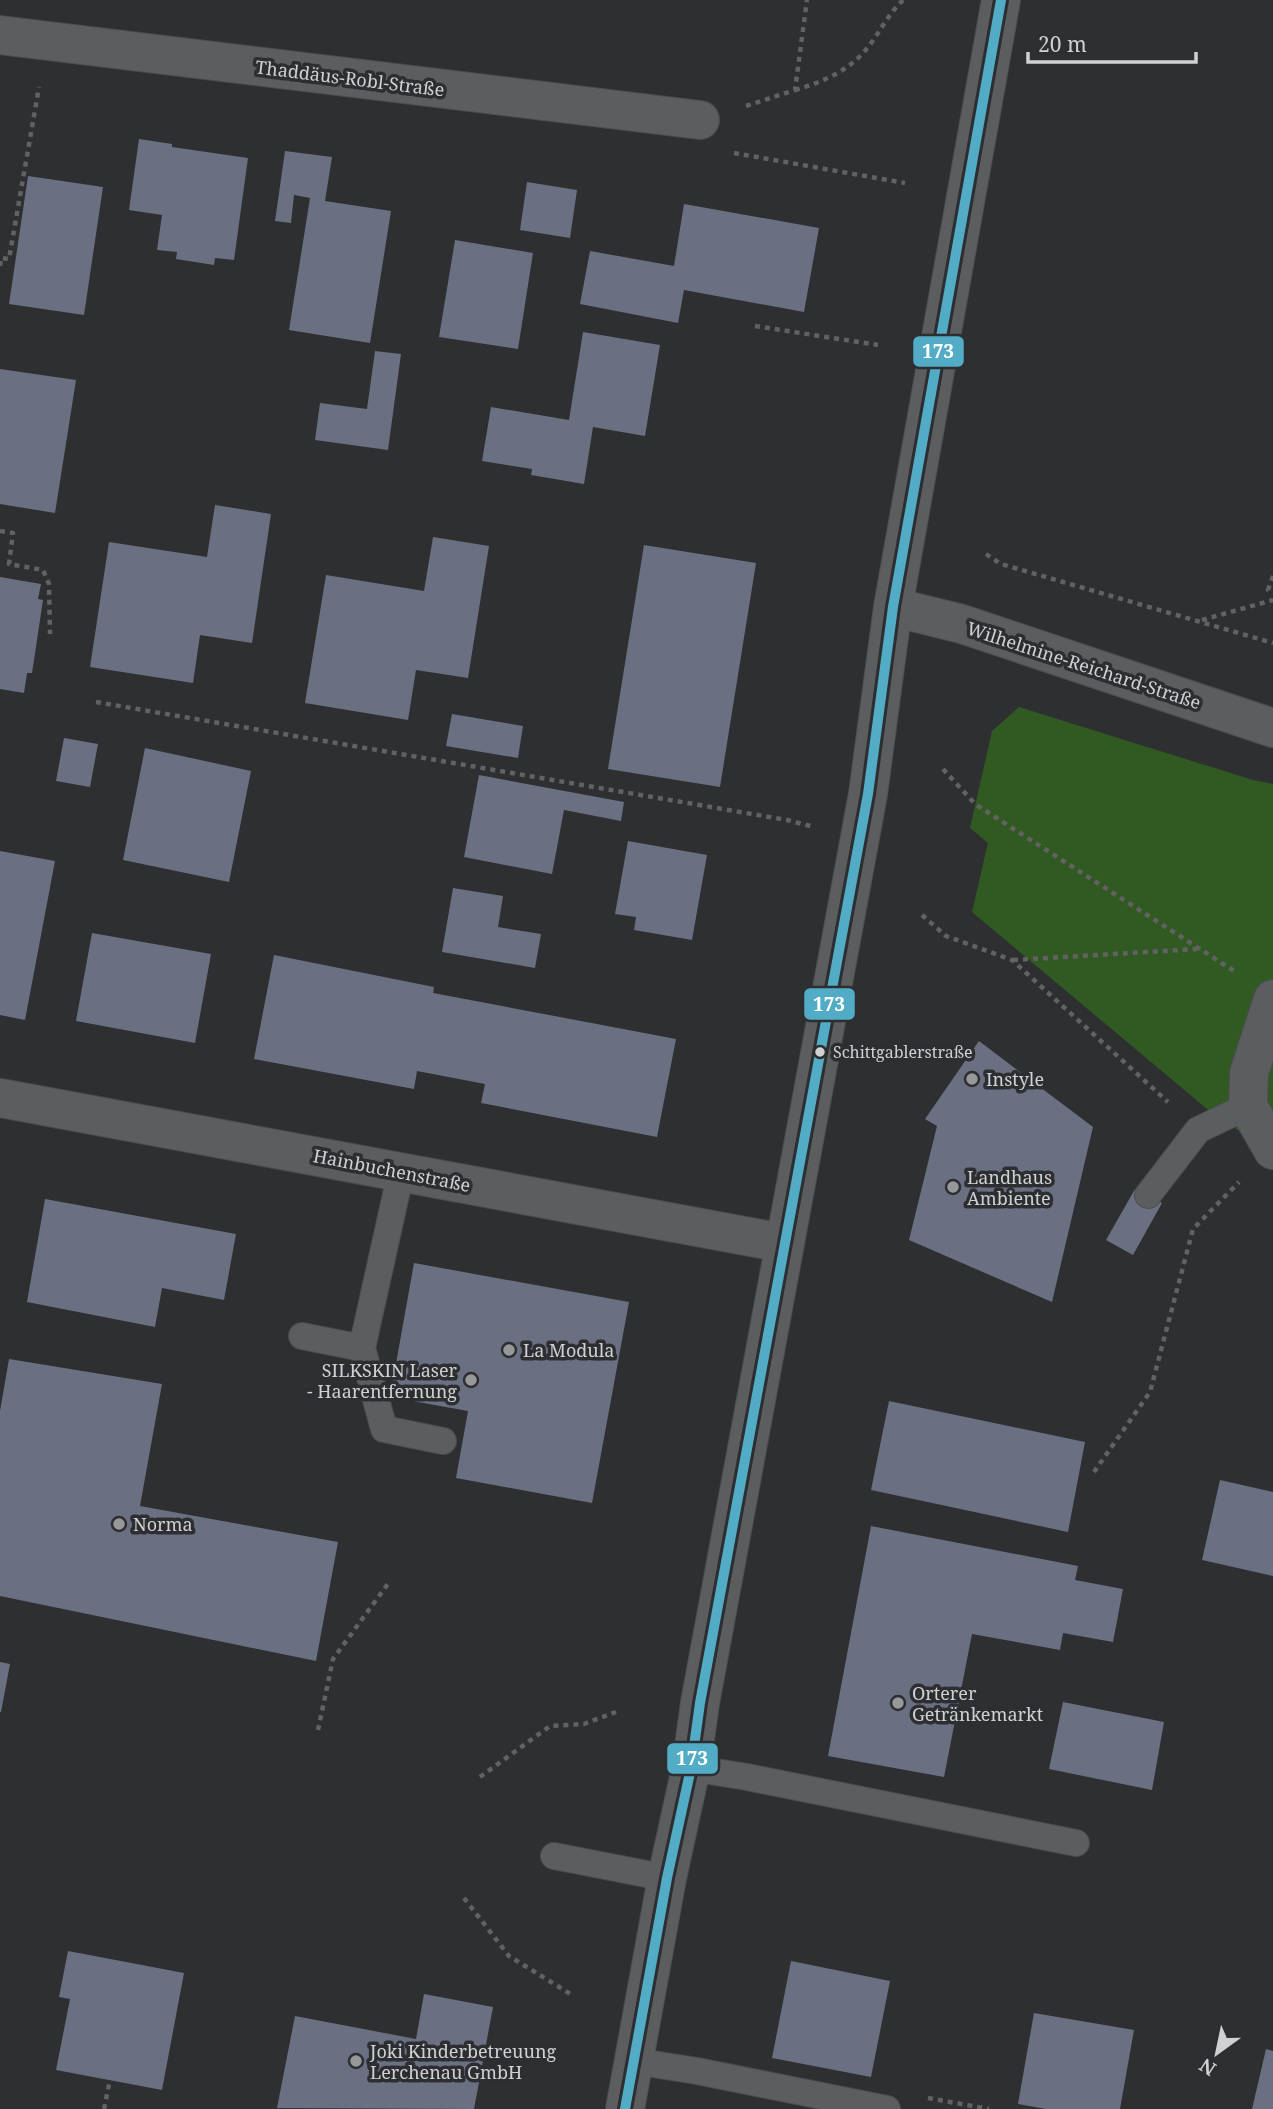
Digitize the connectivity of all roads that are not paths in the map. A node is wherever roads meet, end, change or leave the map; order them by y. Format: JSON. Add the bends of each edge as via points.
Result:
{"nodes":[{"id":1,"x":1001,"y":0,"type":"edge"},
{"id":2,"x":0,"y":35,"type":"edge"},
{"id":3,"x":700,"y":120,"type":"road end"},
{"id":4,"x":893,"y":607,"type":"junction"},
{"id":5,"x":1273,"y":728,"type":"edge"},
{"id":6,"x":1273,"y":999,"type":"edge"},
{"id":7,"x":0,"y":1098,"type":"edge"},
{"id":8,"x":1248,"y":1106,"type":"junction"},
{"id":9,"x":1272,"y":1149,"type":"edge"},
{"id":10,"x":401,"y":1172,"type":"junction"},
{"id":11,"x":1149,"y":1195,"type":"dead end"},
{"id":12,"x":783,"y":1243,"type":"junction"},
{"id":13,"x":302,"y":1336,"type":"dead end"},
{"id":14,"x":362,"y":1348,"type":"junction"},
{"id":15,"x":443,"y":1441,"type":"dead end"},
{"id":16,"x":691,"y":1768,"type":"junction"},
{"id":17,"x":1076,"y":1843,"type":"dead end"},
{"id":18,"x":554,"y":1856,"type":"dead end"},
{"id":19,"x":667,"y":1878,"type":"junction"},
{"id":20,"x":634,"y":2061,"type":"junction"},
{"id":21,"x":625,"y":2109,"type":"edge"},
{"id":22,"x":887,"y":2109,"type":"edge"}],
"edges":[{"from":1,"to":4,"type":"main road"},
{"from":2,"to":3,"type":"main road","name":"Thaddäus-Robl-Straße"},
{"from":4,"to":5,"type":"main road","name":"Wilhelmine-Reichard-Straße","via":[[962,624]]},
{"from":4,"to":12,"type":"main road","via":[[874,755]]},
{"from":6,"to":8,"type":"main road","via":[[1249,1073]]},
{"from":7,"to":10,"type":"main road","name":"Hainbuchenstraße"},
{"from":8,"to":9,"type":"main road"},
{"from":8,"to":11,"type":"lane","via":[[1198,1130]]},
{"from":10,"to":12,"type":"main road","name":"Hainbuchenstraße"},
{"from":10,"to":14,"type":"lane"},
{"from":12,"to":16,"type":"main road"},
{"from":13,"to":14,"type":"lane"},
{"from":14,"to":15,"type":"lane","via":[[384,1429]]},
{"from":16,"to":17,"type":"lane"},
{"from":16,"to":19,"type":"main road"},
{"from":18,"to":19,"type":"lane"},
{"from":19,"to":20,"type":"main road"},
{"from":20,"to":21,"type":"main road"},
{"from":20,"to":22,"type":"lane"}]}
